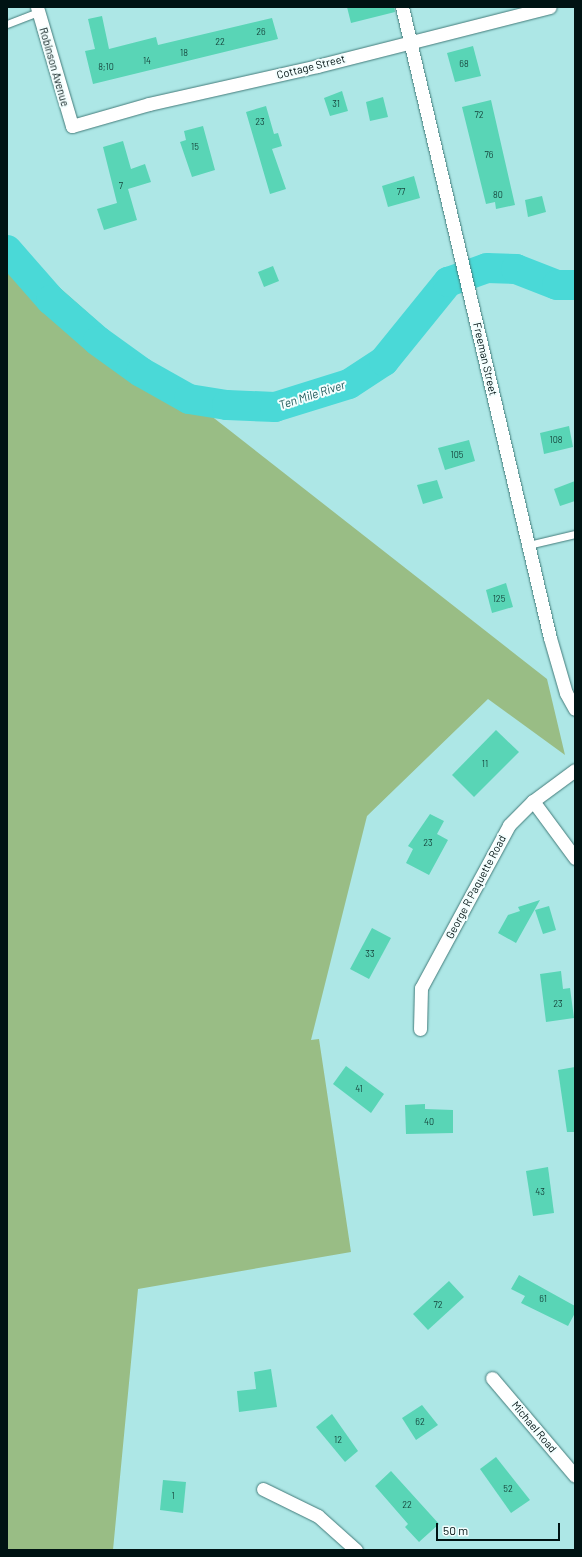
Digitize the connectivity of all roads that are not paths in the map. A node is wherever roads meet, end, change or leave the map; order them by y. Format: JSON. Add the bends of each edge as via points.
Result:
{"nodes":[{"id":1,"x":402,"y":7,"type":"edge"},
{"id":2,"x":550,"y":7,"type":"edge"},
{"id":3,"x":38,"y":10,"type":"edge"},
{"id":4,"x":7,"y":24,"type":"edge"},
{"id":5,"x":411,"y":43,"type":"junction"},
{"id":6,"x":72,"y":126,"type":"joint"},
{"id":7,"x":575,"y":534,"type":"edge"},
{"id":8,"x":528,"y":545,"type":"junction"},
{"id":9,"x":575,"y":709,"type":"edge"},
{"id":10,"x":575,"y":770,"type":"edge"},
{"id":11,"x":533,"y":801,"type":"junction"},
{"id":12,"x":575,"y":858,"type":"edge"},
{"id":13,"x":420,"y":1029,"type":"dead end"},
{"id":14,"x":492,"y":1378,"type":"dead end"},
{"id":15,"x":575,"y":1476,"type":"edge"},
{"id":16,"x":263,"y":1489,"type":"dead end"},
{"id":17,"x":356,"y":1550,"type":"edge"}],
"edges":[{"from":1,"to":5,"type":"street","name":"Freeman Street"},
{"from":2,"to":5,"type":"street","name":"Cottage Street"},
{"from":3,"to":4,"type":"lane"},
{"from":3,"to":6,"type":"street","name":"Robinson Avenue"},
{"from":5,"to":6,"type":"street","name":"Cottage Street","via":[[149,104]]},
{"from":5,"to":8,"type":"street","name":"Freeman Street"},
{"from":7,"to":8,"type":"lane"},
{"from":8,"to":9,"type":"street","name":"Freeman Street","via":[[550,638],[566,693]]},
{"from":10,"to":11,"type":"street","name":"George R Paquette Road"},
{"from":11,"to":12,"type":"street"},
{"from":11,"to":13,"type":"street","name":"George R Paquette Road","via":[[509,825],[420,988]]},
{"from":14,"to":15,"type":"street","name":"Michael Road"},
{"from":16,"to":17,"type":"street","via":[[318,1516]]}]}
